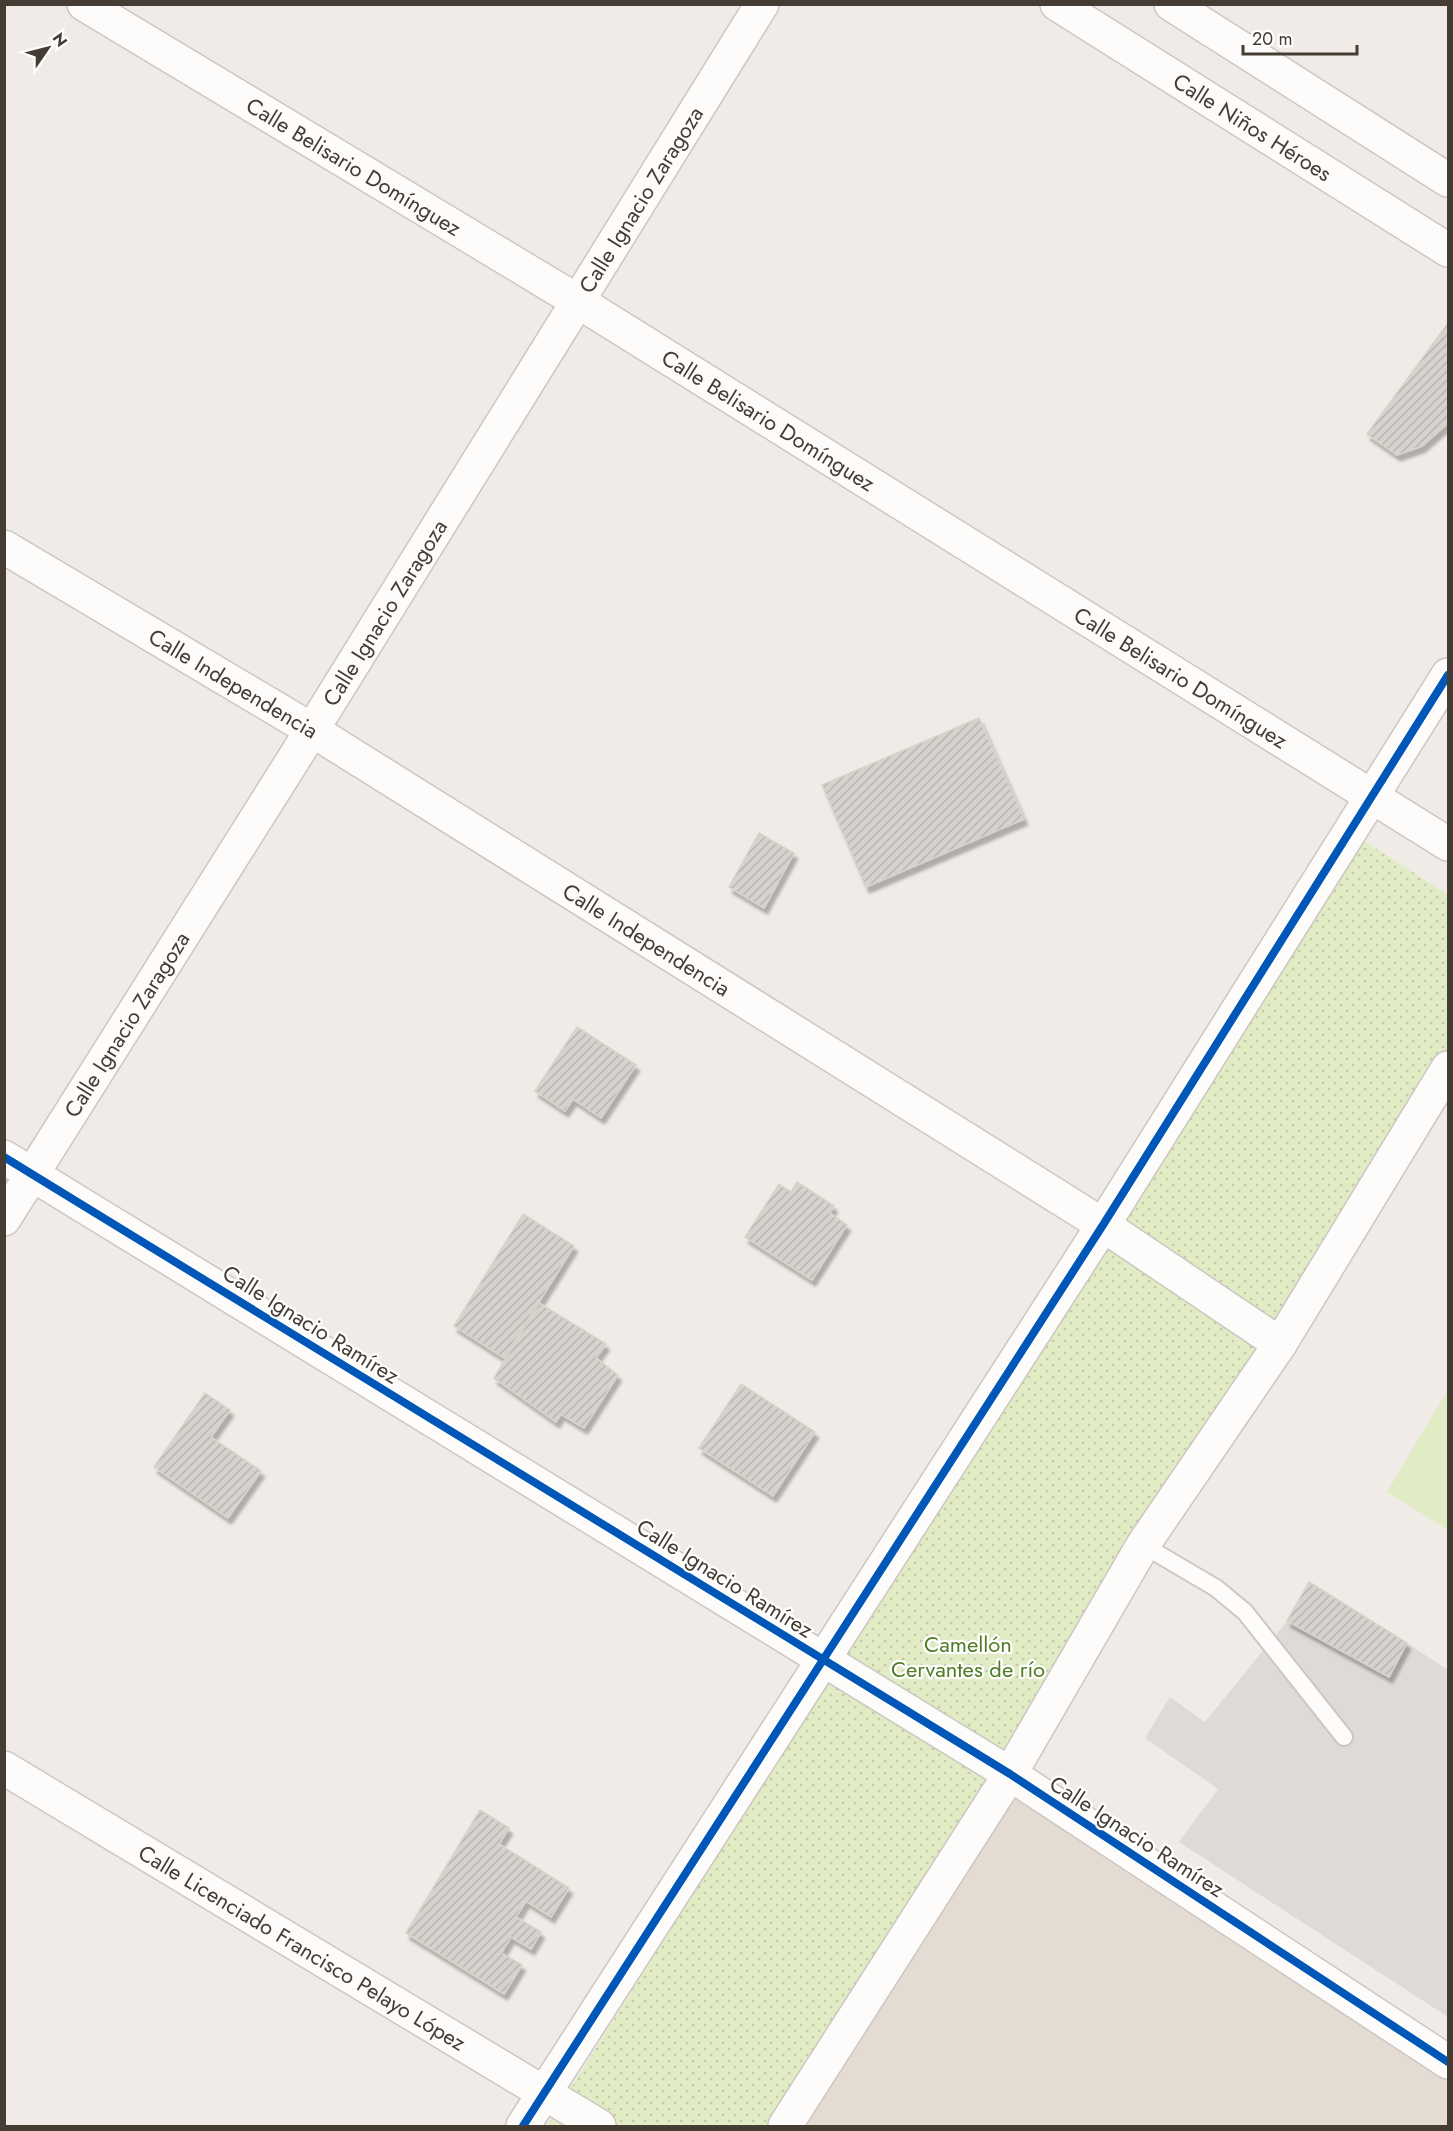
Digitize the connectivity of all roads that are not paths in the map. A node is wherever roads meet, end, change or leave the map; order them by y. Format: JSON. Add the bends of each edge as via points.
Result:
{"nodes":[{"id":1,"x":84,"y":4,"type":"edge"},
{"id":2,"x":762,"y":4,"type":"edge"},
{"id":3,"x":1057,"y":4,"type":"edge"},
{"id":4,"x":1170,"y":4,"type":"edge"},
{"id":5,"x":1449,"y":180,"type":"edge"},
{"id":6,"x":1449,"y":250,"type":"edge"},
{"id":7,"x":579,"y":302,"type":"junction"},
{"id":8,"x":4,"y":547,"type":"edge"},
{"id":9,"x":1449,"y":675,"type":"edge"},
{"id":10,"x":312,"y":730,"type":"junction"},
{"id":11,"x":1372,"y":796,"type":"junction"},
{"id":12,"x":1449,"y":844,"type":"edge"},
{"id":13,"x":1449,"y":1068,"type":"edge"},
{"id":14,"x":4,"y":1157,"type":"edge"},
{"id":15,"x":33,"y":1174,"type":"junction"},
{"id":16,"x":4,"y":1219,"type":"edge"},
{"id":17,"x":1103,"y":1225,"type":"junction"},
{"id":18,"x":1280,"y":1344,"type":"junction"},
{"id":19,"x":1143,"y":1545,"type":"junction"},
{"id":20,"x":824,"y":1660,"type":"junction"},
{"id":21,"x":1344,"y":1737,"type":"dead end"},
{"id":22,"x":4,"y":1768,"type":"edge"},
{"id":23,"x":1010,"y":1774,"type":"junction"},
{"id":24,"x":1449,"y":2062,"type":"edge"},
{"id":25,"x":543,"y":2093,"type":"junction"},
{"id":26,"x":523,"y":2127,"type":"edge"},
{"id":27,"x":599,"y":2127,"type":"edge"},
{"id":28,"x":785,"y":2127,"type":"edge"}],
"edges":[{"from":1,"to":7,"type":"street","name":"Calle Belisario Domínguez"},
{"from":2,"to":7,"type":"street","name":"Calle Ignacio Zaragoza"},
{"from":3,"to":6,"type":"street","name":"Calle Niños Héroes"},
{"from":4,"to":5,"type":"street"},
{"from":7,"to":10,"type":"street","name":"Calle Ignacio Zaragoza"},
{"from":7,"to":11,"type":"street","name":"Calle Belisario Domínguez"},
{"from":8,"to":10,"type":"street","name":"Calle Independencia"},
{"from":9,"to":11,"type":"street"},
{"from":10,"to":15,"type":"street","name":"Calle Ignacio Zaragoza"},
{"from":10,"to":17,"type":"street","name":"Calle Independencia"},
{"from":11,"to":12,"type":"street","name":"Calle Belisario Domínguez"},
{"from":11,"to":17,"type":"street"},
{"from":13,"to":18,"type":"street"},
{"from":14,"to":15,"type":"street","name":"Calle Ignacio Ramírez"},
{"from":15,"to":16,"type":"street","name":"Calle Ignacio Zaragoza"},
{"from":15,"to":20,"type":"street","name":"Calle Ignacio Ramírez"},
{"from":17,"to":18,"type":"street","name":"Calle Independencia"},
{"from":17,"to":20,"type":"street"},
{"from":18,"to":19,"type":"street"},
{"from":19,"to":21,"type":"lane","via":[[1216,1588],[1245,1612]]},
{"from":19,"to":23,"type":"street"},
{"from":20,"to":23,"type":"street","name":"Calle Ignacio Ramírez"},
{"from":20,"to":25,"type":"street"},
{"from":22,"to":25,"type":"street","name":"Calle Licenciado Francisco Pelayo López"},
{"from":23,"to":24,"type":"street","name":"Calle Ignacio Ramírez"},
{"from":23,"to":28,"type":"street"},
{"from":25,"to":26,"type":"street"},
{"from":25,"to":27,"type":"street","name":"Calle Licenciado Francisco Pelayo López"}]}
